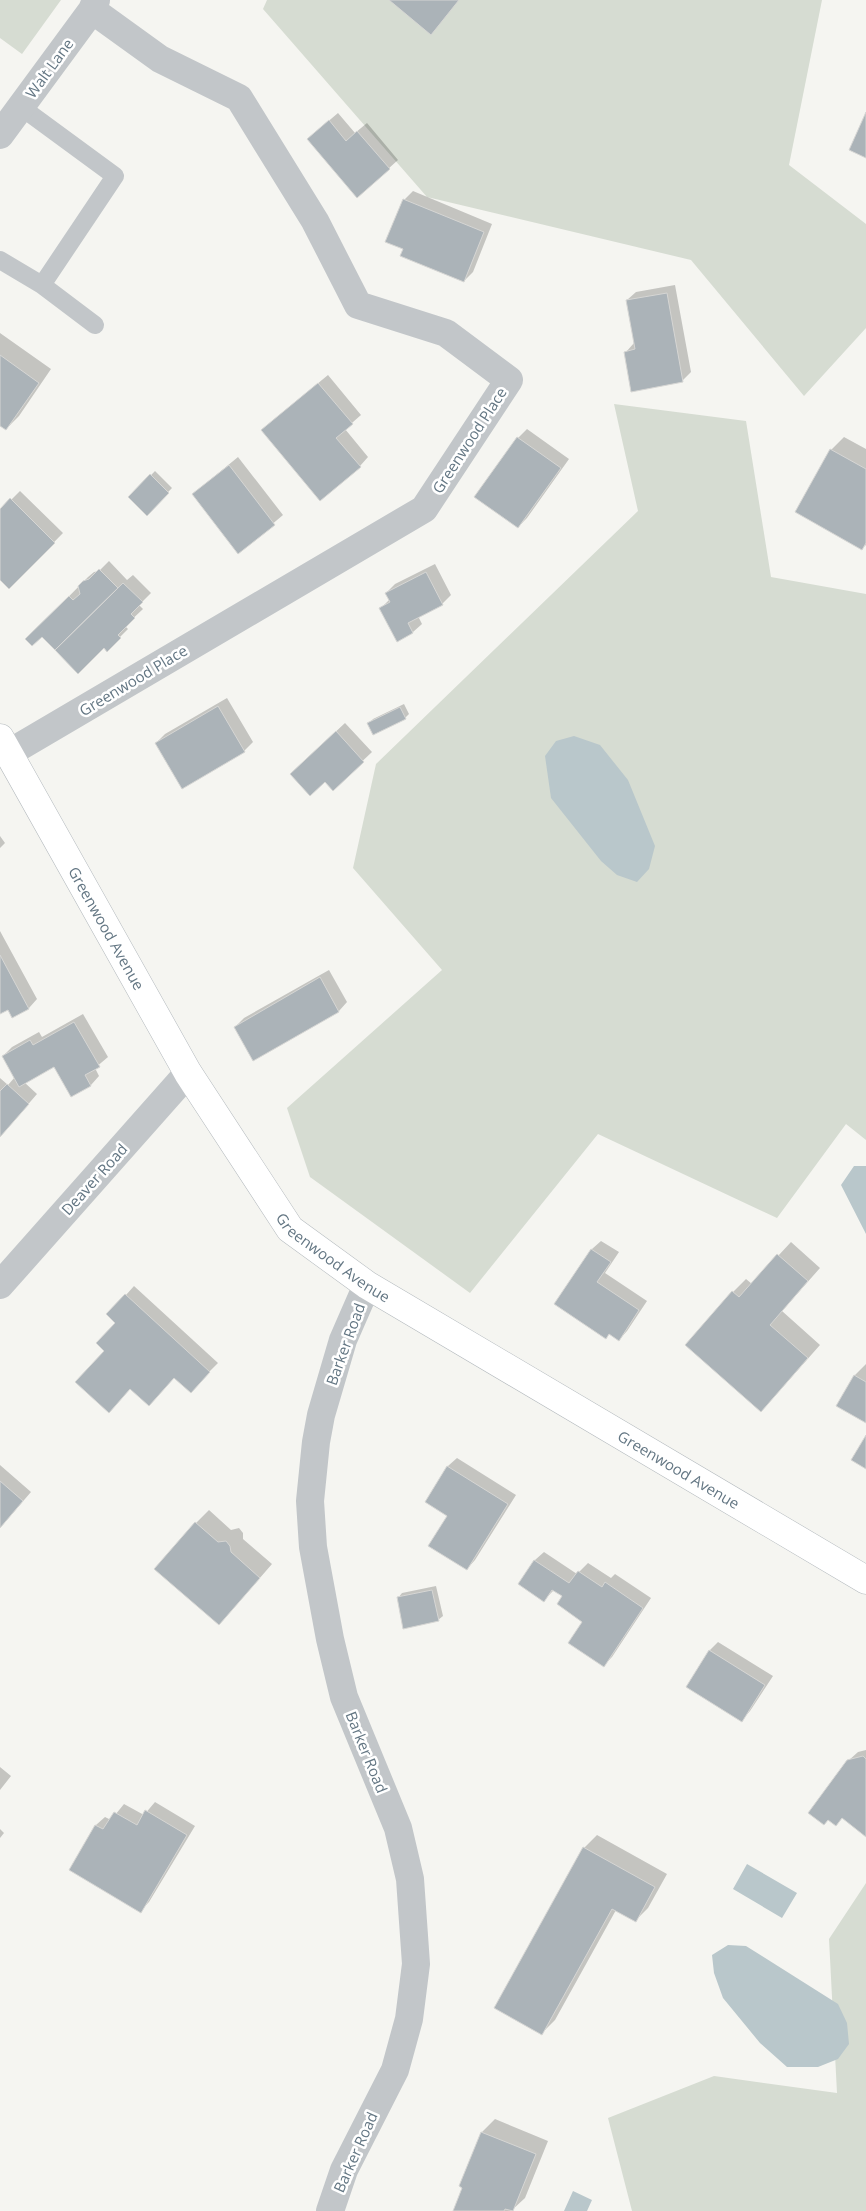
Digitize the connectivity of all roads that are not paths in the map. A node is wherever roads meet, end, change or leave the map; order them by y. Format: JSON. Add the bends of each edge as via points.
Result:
{"nodes":[{"id":1,"x":94,"y":5,"type":"edge"},
{"id":2,"x":21,"y":107,"type":"junction"},
{"id":3,"x":0,"y":135,"type":"edge"},
{"id":4,"x":0,"y":260,"type":"edge"},
{"id":5,"x":42,"y":285,"type":"junction"},
{"id":6,"x":95,"y":325,"type":"dead end"},
{"id":7,"x":4,"y":746,"type":"edge"},
{"id":8,"x":188,"y":1073,"type":"junction"},
{"id":9,"x":0,"y":1285,"type":"edge"},
{"id":10,"x":368,"y":1285,"type":"junction"},
{"id":11,"x":866,"y":1580,"type":"edge"},
{"id":12,"x":330,"y":2211,"type":"edge"}],
"edges":[{"from":1,"to":2,"type":"street","name":"Walt Lane"},
{"from":1,"to":7,"type":"street","name":"Greenwood Place","via":[[160,60],[239,98],[314,220],[358,305],[446,334],[509,380],[424,509]]},
{"from":2,"to":3,"type":"street","name":"Walt Lane"},
{"from":2,"to":5,"type":"lane","via":[[115,176]]},
{"from":4,"to":5,"type":"lane"},
{"from":5,"to":6,"type":"lane"},
{"from":7,"to":8,"type":"main road","name":"Greenwood Avenue"},
{"from":8,"to":9,"type":"street","name":"Deaver Road"},
{"from":8,"to":10,"type":"main road","name":"Greenwood Avenue","via":[[290,1229]]},
{"from":10,"to":11,"type":"main road","name":"Greenwood Avenue"},
{"from":10,"to":12,"type":"street","name":"Barker Road","via":[[343,1340],[321,1415],[310,1501],[313,1547],[344,1697],[398,1828],[410,1879],[416,1964],[409,2019],[395,2070],[344,2170]]}]}
